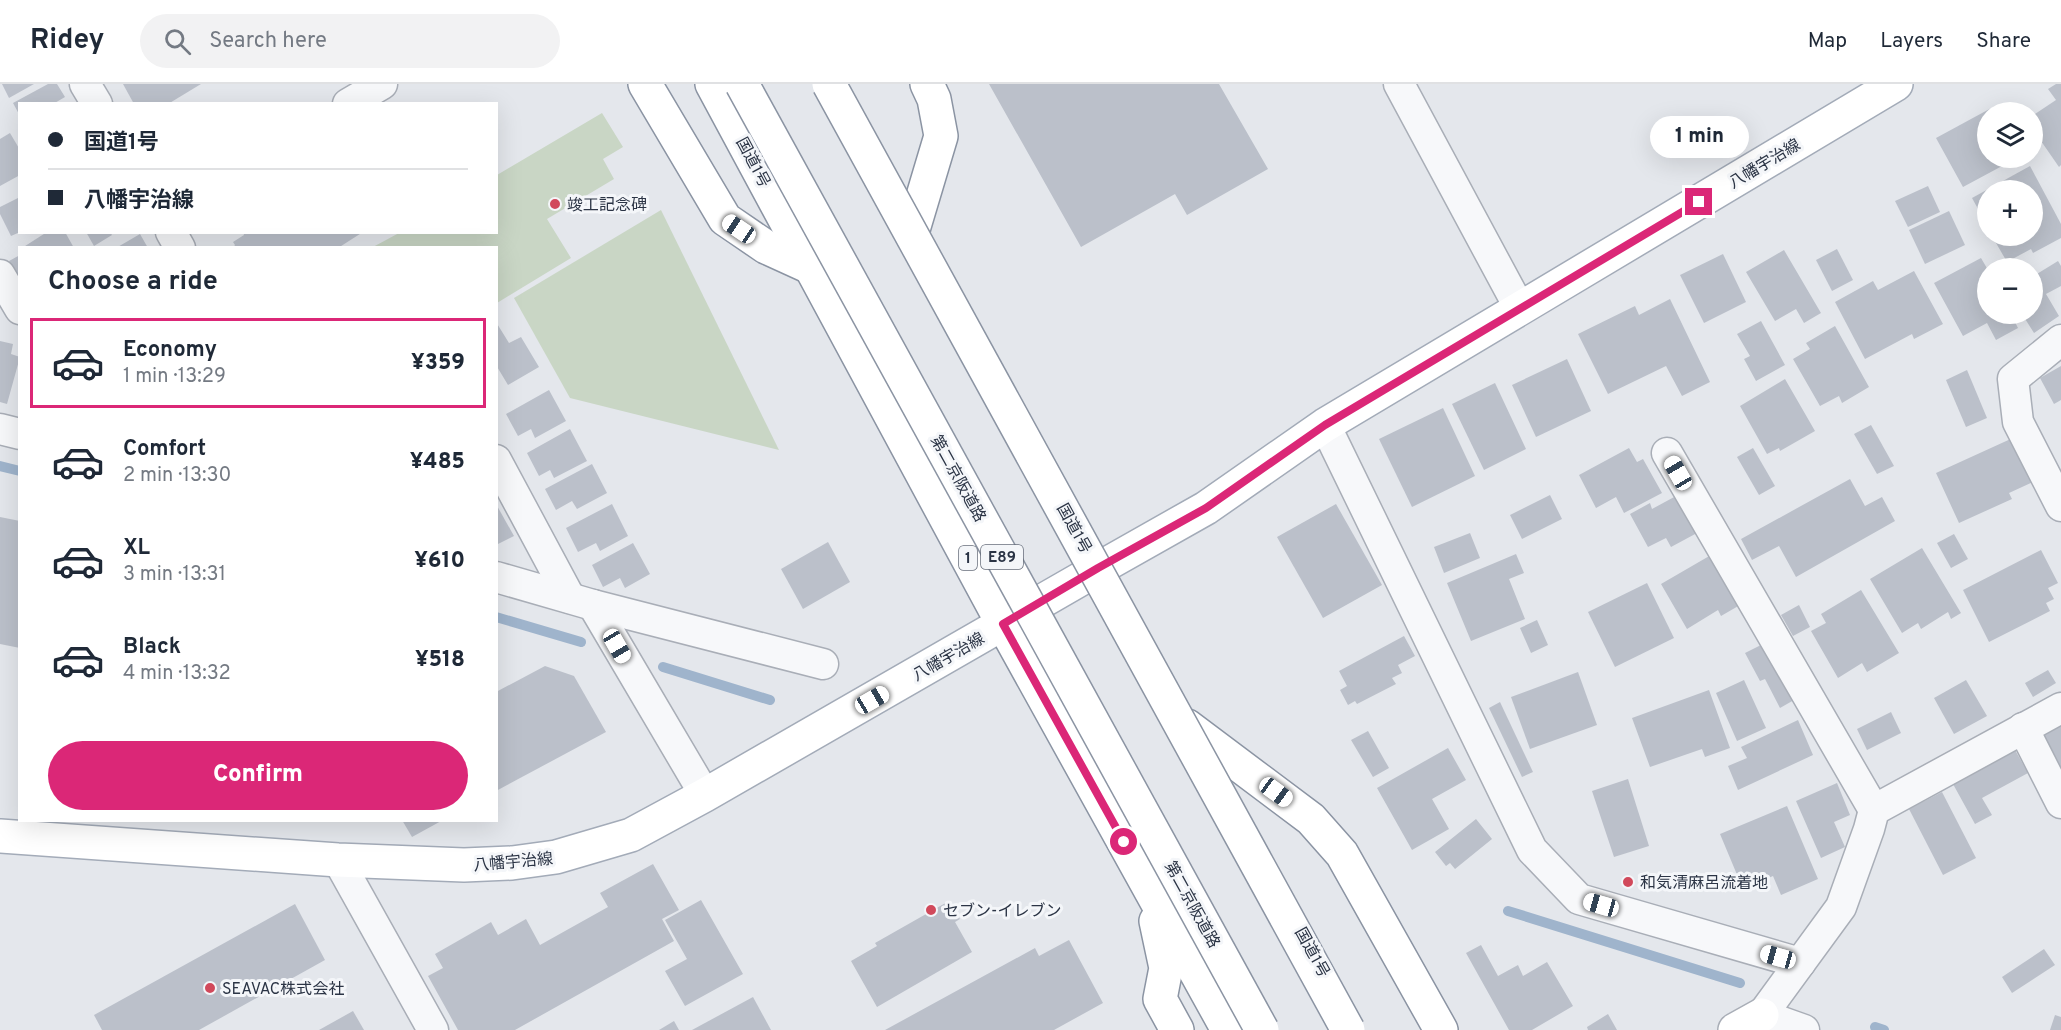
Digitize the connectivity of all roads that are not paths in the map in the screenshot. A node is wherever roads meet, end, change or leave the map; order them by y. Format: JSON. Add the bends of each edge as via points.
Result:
{"nodes":[{"id":1,"x":85,"y":84,"type":"edge"},
{"id":2,"x":382,"y":84,"type":"edge"},
{"id":3,"x":645,"y":84,"type":"edge"},
{"id":4,"x":712,"y":84,"type":"edge"},
{"id":5,"x":742,"y":84,"type":"edge"},
{"id":6,"x":829,"y":84,"type":"edge"},
{"id":7,"x":839,"y":84,"type":"edge"},
{"id":8,"x":927,"y":84,"type":"edge"},
{"id":9,"x":1399,"y":84,"type":"edge"},
{"id":10,"x":1896,"y":84,"type":"edge"},
{"id":11,"x":96,"y":102,"type":"edge"},
{"id":12,"x":351,"y":102,"type":"edge"},
{"id":13,"x":912,"y":233,"type":"junction"},
{"id":14,"x":810,"y":267,"type":"junction"},
{"id":15,"x":0,"y":275,"type":"edge"},
{"id":16,"x":18,"y":306,"type":"edge"},
{"id":17,"x":1520,"y":309,"type":"junction"},
{"id":18,"x":2061,"y":340,"type":"edge"},
{"id":19,"x":1325,"y":425,"type":"junction"},
{"id":20,"x":0,"y":429,"type":"edge"},
{"id":21,"x":18,"y":434,"type":"edge"},
{"id":22,"x":1667,"y":453,"type":"dead end"},
{"id":23,"x":498,"y":463,"type":"edge"},
{"id":24,"x":2061,"y":506,"type":"edge"},
{"id":25,"x":1098,"y":568,"type":"junction"},
{"id":26,"x":498,"y":578,"type":"edge"},
{"id":27,"x":582,"y":602,"type":"junction"},
{"id":28,"x":1003,"y":624,"type":"junction"},
{"id":29,"x":823,"y":664,"type":"dead end"},
{"id":30,"x":2061,"y":708,"type":"edge"},
{"id":31,"x":1187,"y":726,"type":"junction"},
{"id":32,"x":2023,"y":728,"type":"junction"},
{"id":33,"x":705,"y":795,"type":"junction"},
{"id":34,"x":2061,"y":803,"type":"edge"},
{"id":35,"x":1874,"y":810,"type":"junction"},
{"id":36,"x":0,"y":836,"type":"edge"},
{"id":37,"x":338,"y":860,"type":"junction"},
{"id":38,"x":1146,"y":881,"type":"junction"},
{"id":39,"x":1800,"y":963,"type":"junction"},
{"id":40,"x":1748,"y":1023,"type":"edge"},
{"id":41,"x":433,"y":1030,"type":"edge"},
{"id":42,"x":1176,"y":1030,"type":"edge"},
{"id":43,"x":1228,"y":1030,"type":"edge"},
{"id":44,"x":1262,"y":1030,"type":"edge"},
{"id":45,"x":1348,"y":1030,"type":"edge"},
{"id":46,"x":1356,"y":1030,"type":"edge"},
{"id":47,"x":1441,"y":1030,"type":"edge"},
{"id":48,"x":1804,"y":1030,"type":"edge"}],
"edges":[{"from":1,"to":11,"type":"street"},
{"from":2,"to":12,"type":"street"},
{"from":3,"to":14,"type":"main road","via":[[725,219],[766,247]]},
{"from":4,"to":14,"type":"main road","name":"国道1号","number":"1"},
{"from":5,"to":44,"type":"main road","name":"第二京阪道路","number":"E89","bridge":true},
{"from":6,"to":45,"type":"main road","bridge":true},
{"from":7,"to":13,"type":"main road","name":"国道1号"},
{"from":8,"to":13,"type":"main road","via":[[934,99],[940,136]]},
{"from":9,"to":17,"type":"street"},
{"from":10,"to":17,"type":"main road","name":"八幡宇治線"},
{"from":13,"to":25,"type":"main road","name":"国道1号"},
{"from":14,"to":28,"type":"main road","name":"国道1号","number":"1"},
{"from":15,"to":16,"type":"street"},
{"from":17,"to":19,"type":"main road","name":"八幡宇治線"},
{"from":18,"to":24,"type":"street","via":[[2013,379],[2018,422]]},
{"from":19,"to":25,"type":"main road","name":"八幡宇治線","via":[[1206,508]]},
{"from":19,"to":39,"type":"street","via":[[1532,850],[1579,899]]},
{"from":20,"to":21,"type":"street"},
{"from":22,"to":35,"type":"street"},
{"from":23,"to":27,"type":"street"},
{"from":25,"to":28,"type":"main road","name":"八幡宇治線"},
{"from":25,"to":31,"type":"main road","name":"国道1号"},
{"from":26,"to":27,"type":"street"},
{"from":27,"to":29,"type":"street"},
{"from":27,"to":33,"type":"street"},
{"from":28,"to":33,"type":"main road","name":"八幡宇治線"},
{"from":28,"to":38,"type":"main road","name":"国道1号","number":"1"},
{"from":30,"to":32,"type":"street"},
{"from":31,"to":46,"type":"main road","name":"国道1号"},
{"from":31,"to":47,"type":"main road","via":[[1311,819],[1342,854]]},
{"from":32,"to":34,"type":"street"},
{"from":32,"to":35,"type":"street"},
{"from":33,"to":37,"type":"main road","name":"八幡宇治線","via":[[631,835],[556,857],[464,865]]},
{"from":35,"to":39,"type":"street","via":[[1841,907]]},
{"from":36,"to":37,"type":"main road","name":"八幡宇治線"},
{"from":37,"to":41,"type":"street"},
{"from":38,"to":42,"type":"main road","via":[[1166,968],[1160,999]]},
{"from":38,"to":43,"type":"main road","name":"国道1号","number":"1"},
{"from":39,"to":40,"type":"street"},
{"from":40,"to":48,"type":"street"}]}
